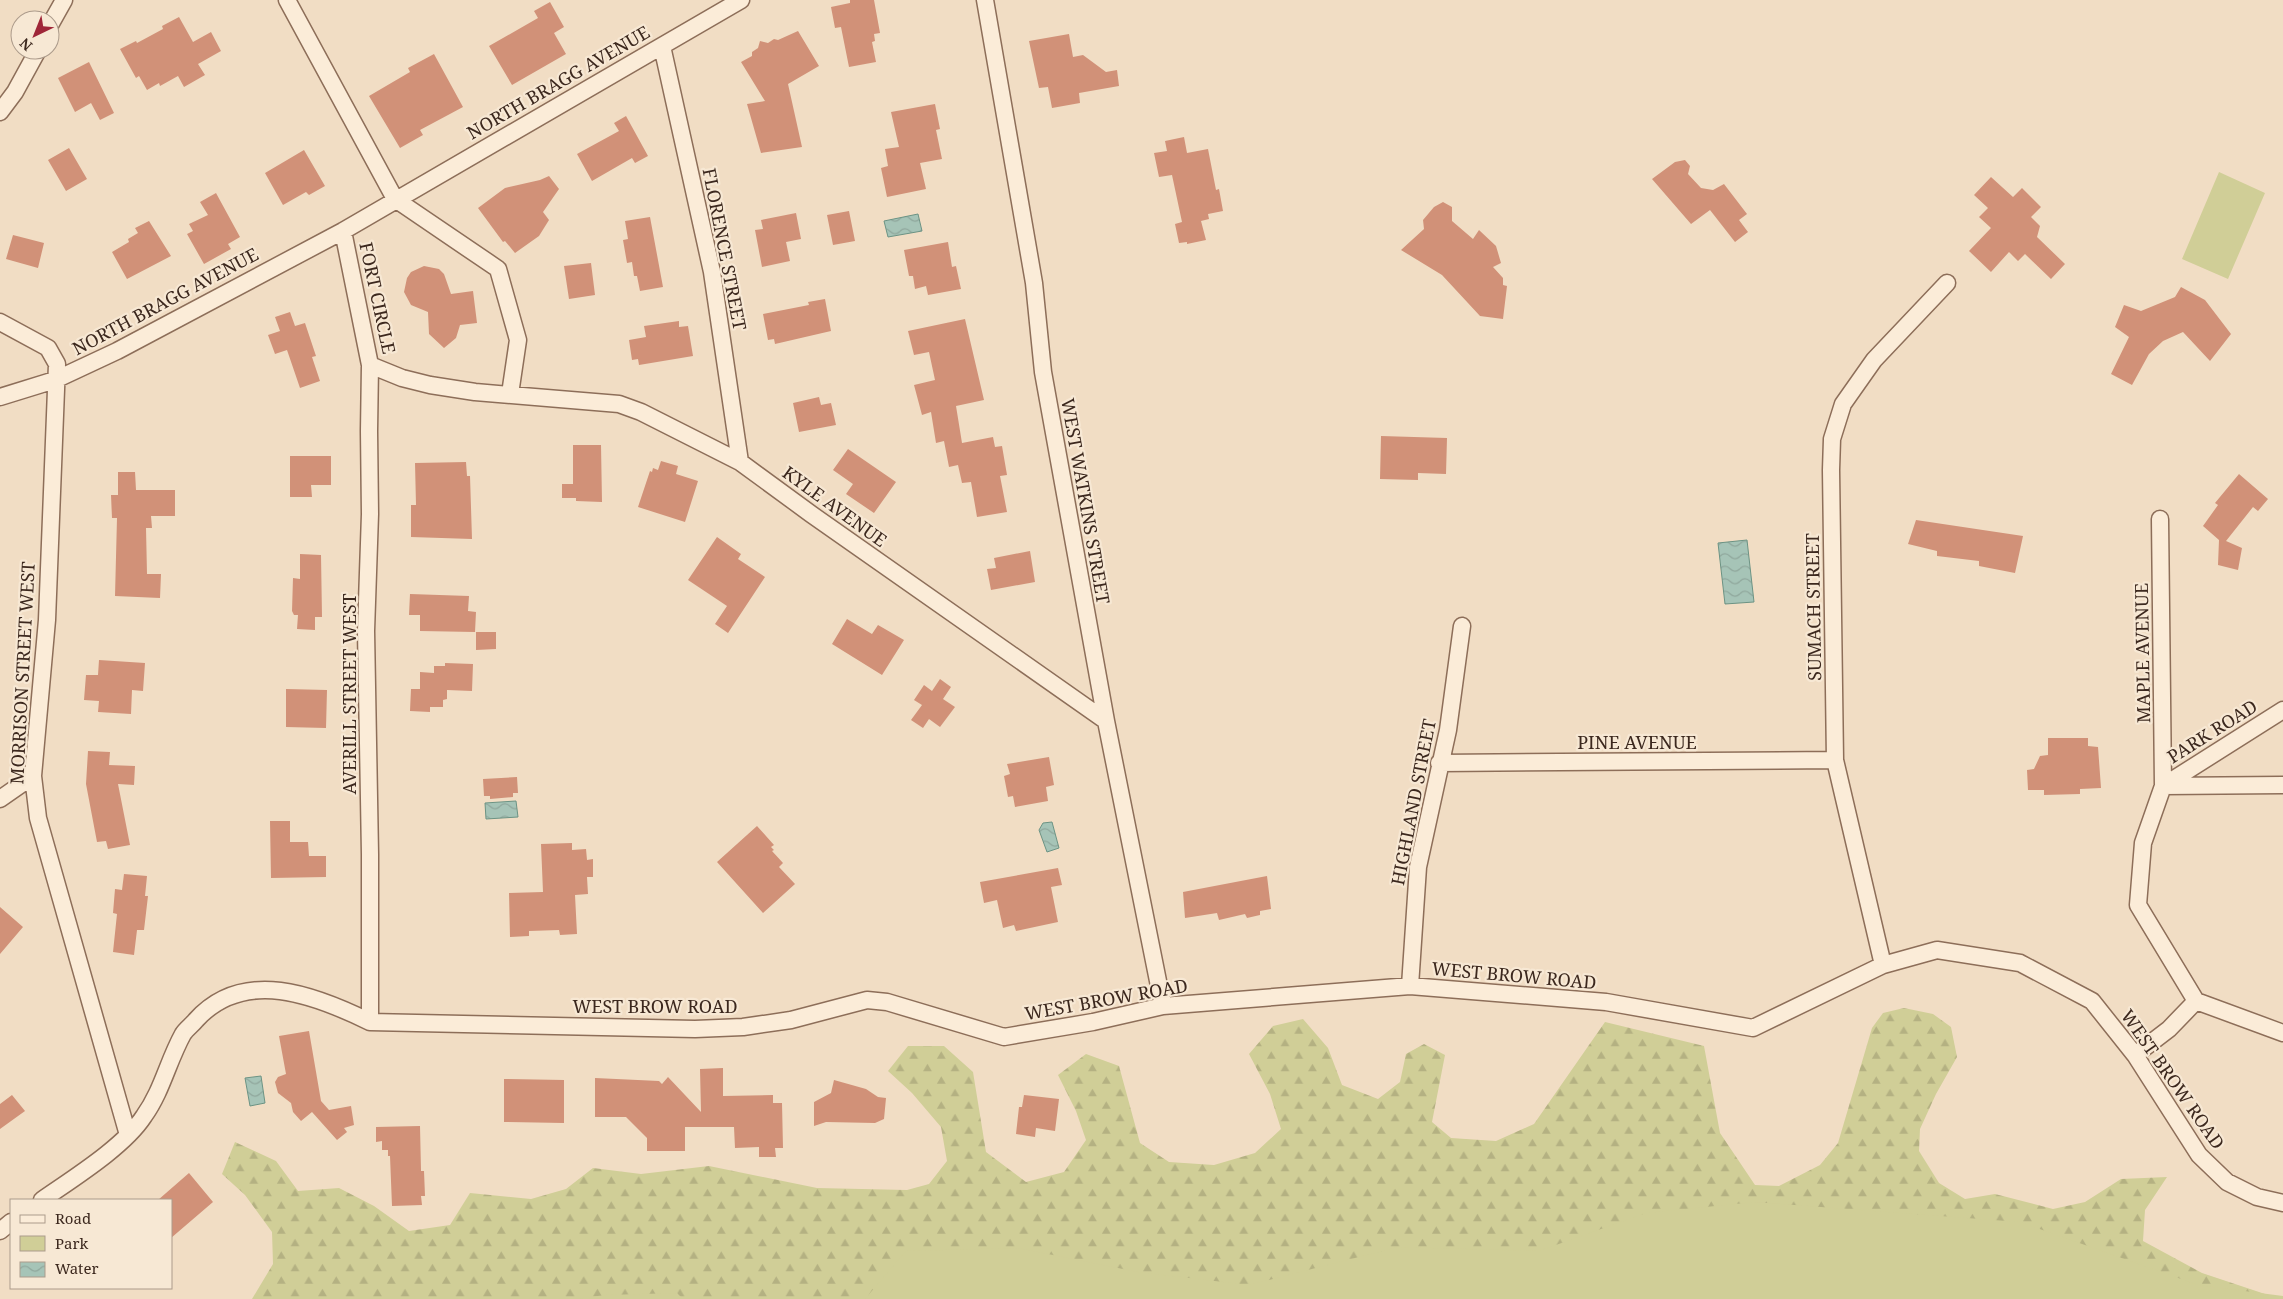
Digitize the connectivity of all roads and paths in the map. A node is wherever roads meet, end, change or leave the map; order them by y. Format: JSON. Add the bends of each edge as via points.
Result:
{"nodes":[{"id":1,"x":287,"y":0,"type":"edge"},
{"id":2,"x":741,"y":0,"type":"edge"},
{"id":3,"x":985,"y":0,"type":"edge"},
{"id":4,"x":662,"y":46,"type":"junction"},
{"id":5,"x":33,"y":60,"type":"edge"},
{"id":6,"x":0,"y":112,"type":"edge"},
{"id":7,"x":395,"y":199,"type":"junction"},
{"id":8,"x":343,"y":231,"type":"junction"},
{"id":9,"x":1947,"y":283,"type":"dead end"},
{"id":10,"x":0,"y":322,"type":"edge"},
{"id":11,"x":370,"y":365,"type":"junction"},
{"id":12,"x":55,"y":380,"type":"junction"},
{"id":13,"x":510,"y":394,"type":"junction"},
{"id":14,"x":0,"y":397,"type":"edge"},
{"id":15,"x":740,"y":462,"type":"junction"},
{"id":16,"x":2160,"y":519,"type":"dead end"},
{"id":17,"x":1462,"y":626,"type":"dead end"},
{"id":18,"x":2283,"y":710,"type":"edge"},
{"id":19,"x":1106,"y":721,"type":"junction"},
{"id":20,"x":1835,"y":760,"type":"junction"},
{"id":21,"x":1440,"y":763,"type":"junction"},
{"id":22,"x":33,"y":776,"type":"junction"},
{"id":23,"x":2283,"y":784,"type":"edge"},
{"id":24,"x":2163,"y":786,"type":"junction"},
{"id":25,"x":0,"y":799,"type":"edge"},
{"id":26,"x":1883,"y":966,"type":"junction"},
{"id":27,"x":1410,"y":986,"type":"junction"},
{"id":28,"x":2196,"y":1001,"type":"junction"},
{"id":29,"x":1164,"y":1006,"type":"junction"},
{"id":30,"x":370,"y":1022,"type":"junction"},
{"id":31,"x":2283,"y":1033,"type":"edge"},
{"id":32,"x":2135,"y":1055,"type":"junction"},
{"id":33,"x":128,"y":1135,"type":"junction"},
{"id":34,"x":43,"y":1199,"type":"edge"},
{"id":35,"x":2283,"y":1203,"type":"edge"}],
"edges":[{"from":1,"to":7,"type":"street"},
{"from":2,"to":4,"type":"street","name":"NORTH BRAGG AVENUE"},
{"from":3,"to":19,"type":"street","name":"WEST WATKINS STREET","via":[[1034,283],[1043,372]]},
{"from":4,"to":7,"type":"street","name":"NORTH BRAGG AVENUE"},
{"from":4,"to":15,"type":"street","name":"FLORENCE STREET","via":[[712,272]]},
{"from":5,"to":6,"type":"street","via":[[16,92]]},
{"from":7,"to":8,"type":"street","name":"FORT CIRCLE"},
{"from":7,"to":13,"type":"street","via":[[498,268],[518,340]]},
{"from":8,"to":11,"type":"street","name":"FORT CIRCLE"},
{"from":8,"to":12,"type":"street","name":"NORTH BRAGG AVENUE"},
{"from":9,"to":20,"type":"street","name":"SUMACH STREET","via":[[1874,360],[1843,404],[1832,439]]},
{"from":10,"to":12,"type":"street","name":"MORRISON STREET WEST","via":[[48,348],[57,364]]},
{"from":11,"to":13,"type":"street","name":"FORT CIRCLE","via":[[430,386]]},
{"from":11,"to":30,"type":"street","name":"AVERILL STREET WEST","via":[[366,631]]},
{"from":12,"to":14,"type":"street","name":"NORTH BRAGG AVENUE"},
{"from":12,"to":22,"type":"street","name":"MORRISON STREET WEST","via":[[48,620]]},
{"from":13,"to":15,"type":"street","name":"KYLE AVENUE","via":[[619,404]]},
{"from":15,"to":19,"type":"street","name":"KYLE AVENUE"},
{"from":16,"to":24,"type":"street","name":"MAPLE AVENUE"},
{"from":17,"to":21,"type":"street","name":"HIGHLAND STREET","via":[[1448,730]]},
{"from":18,"to":24,"type":"street","name":"PARK ROAD"},
{"from":19,"to":29,"type":"street","name":"WEST WATKINS STREET"},
{"from":20,"to":21,"type":"street","name":"PINE AVENUE"},
{"from":20,"to":26,"type":"street","name":"SUMACH STREET"},
{"from":21,"to":27,"type":"street","name":"HIGHLAND STREET","via":[[1418,867]]},
{"from":22,"to":25,"type":"street"},
{"from":22,"to":33,"type":"street","name":"MORRISON STREET WEST","via":[[38,818]]},
{"from":23,"to":24,"type":"street"},
{"from":24,"to":28,"type":"street","name":"MAPLE AVENUE","via":[[2143,843],[2138,905]]},
{"from":26,"to":27,"type":"street","name":"WEST BROW ROAD","via":[[1753,1028],[1606,1002]]},
{"from":26,"to":32,"type":"street","name":"WEST BROW ROAD","via":[[1937,950],[2020,963],[2092,1001]]},
{"from":27,"to":29,"type":"street","name":"WEST BROW ROAD"},
{"from":28,"to":31,"type":"street"},
{"from":28,"to":32,"type":"street","via":[[2169,1030]]},
{"from":29,"to":30,"type":"street","name":"WEST BROW ROAD","via":[[1004,1037],[887,1002],[867,1000],[791,1020],[743,1027],[695,1029]]},
{"from":30,"to":33,"type":"street","name":"WEST BROW ROAD","via":[[334,1004],[302,995],[267,990],[236,993],[207,1008],[184,1033],[159,1091],[144,1118]]},
{"from":32,"to":35,"type":"street","name":"WEST BROW ROAD","via":[[2199,1155],[2227,1182],[2257,1197]]},
{"from":33,"to":34,"type":"street","name":"WEST BROW ROAD"}]}
